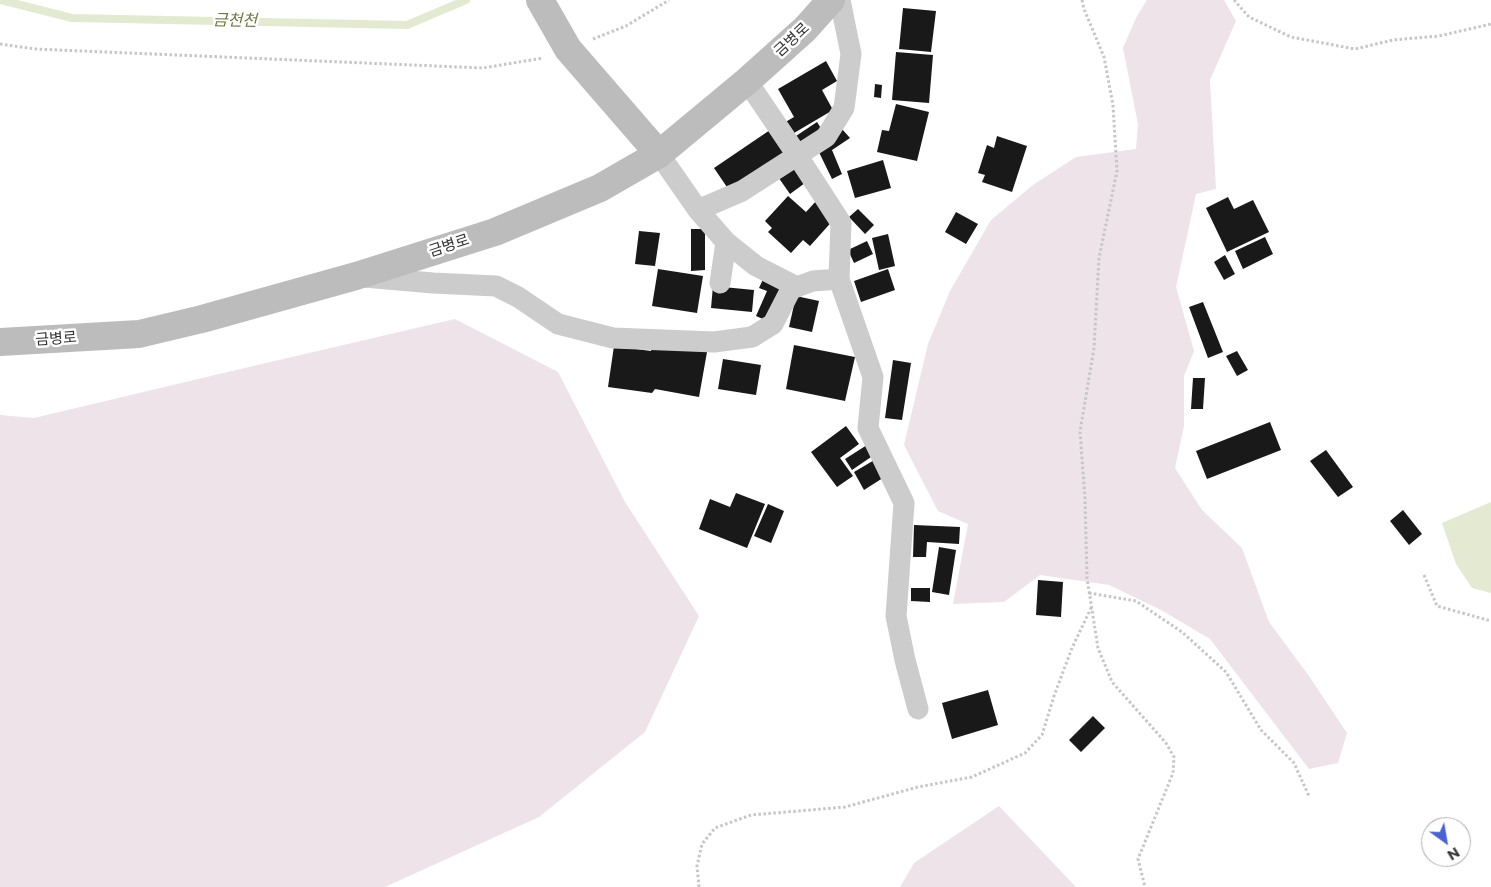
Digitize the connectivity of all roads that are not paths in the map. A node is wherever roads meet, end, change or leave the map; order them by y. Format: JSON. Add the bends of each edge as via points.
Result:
{"nodes":[{"id":1,"x":831,"y":0,"type":"edge"},
{"id":2,"x":840,"y":0,"type":"edge"},
{"id":3,"x":547,"y":10,"type":"edge"},
{"id":4,"x":747,"y":81,"type":"junction"},
{"id":5,"x":659,"y":154,"type":"junction"},
{"id":6,"x":797,"y":155,"type":"junction"},
{"id":7,"x":698,"y":210,"type":"junction"},
{"id":8,"x":726,"y":242,"type":"junction"},
{"id":9,"x":356,"y":276,"type":"junction"},
{"id":10,"x":839,"y":279,"type":"junction"},
{"id":11,"x":720,"y":283,"type":"dead end"},
{"id":12,"x":797,"y":287,"type":"junction"},
{"id":13,"x":0,"y":342,"type":"edge"},
{"id":14,"x":918,"y":709,"type":"dead end"}],
"edges":[{"from":1,"to":4,"type":"street","name":"금병로","via":[[805,29]]},
{"from":2,"to":6,"type":"street","via":[[851,54],[844,108],[826,137]]},
{"from":3,"to":5,"type":"street","via":[[568,49]]},
{"from":4,"to":5,"type":"street","name":"금병로"},
{"from":4,"to":6,"type":"street"},
{"from":5,"to":7,"type":"street"},
{"from":5,"to":9,"type":"street","name":"금병로","via":[[600,188],[495,232]]},
{"from":6,"to":7,"type":"street","via":[[742,191]]},
{"from":6,"to":10,"type":"street","via":[[840,222]]},
{"from":7,"to":8,"type":"street"},
{"from":8,"to":11,"type":"street"},
{"from":8,"to":12,"type":"street","via":[[756,266]]},
{"from":9,"to":12,"type":"street","via":[[496,286],[558,324],[613,338],[714,342],[752,337],[773,324],[791,289]]},
{"from":9,"to":13,"type":"street","name":"금병로","via":[[139,334]]},
{"from":10,"to":12,"type":"street","via":[[813,281]]},
{"from":10,"to":14,"type":"street","via":[[873,377],[868,428],[904,503],[896,616]]}]}
